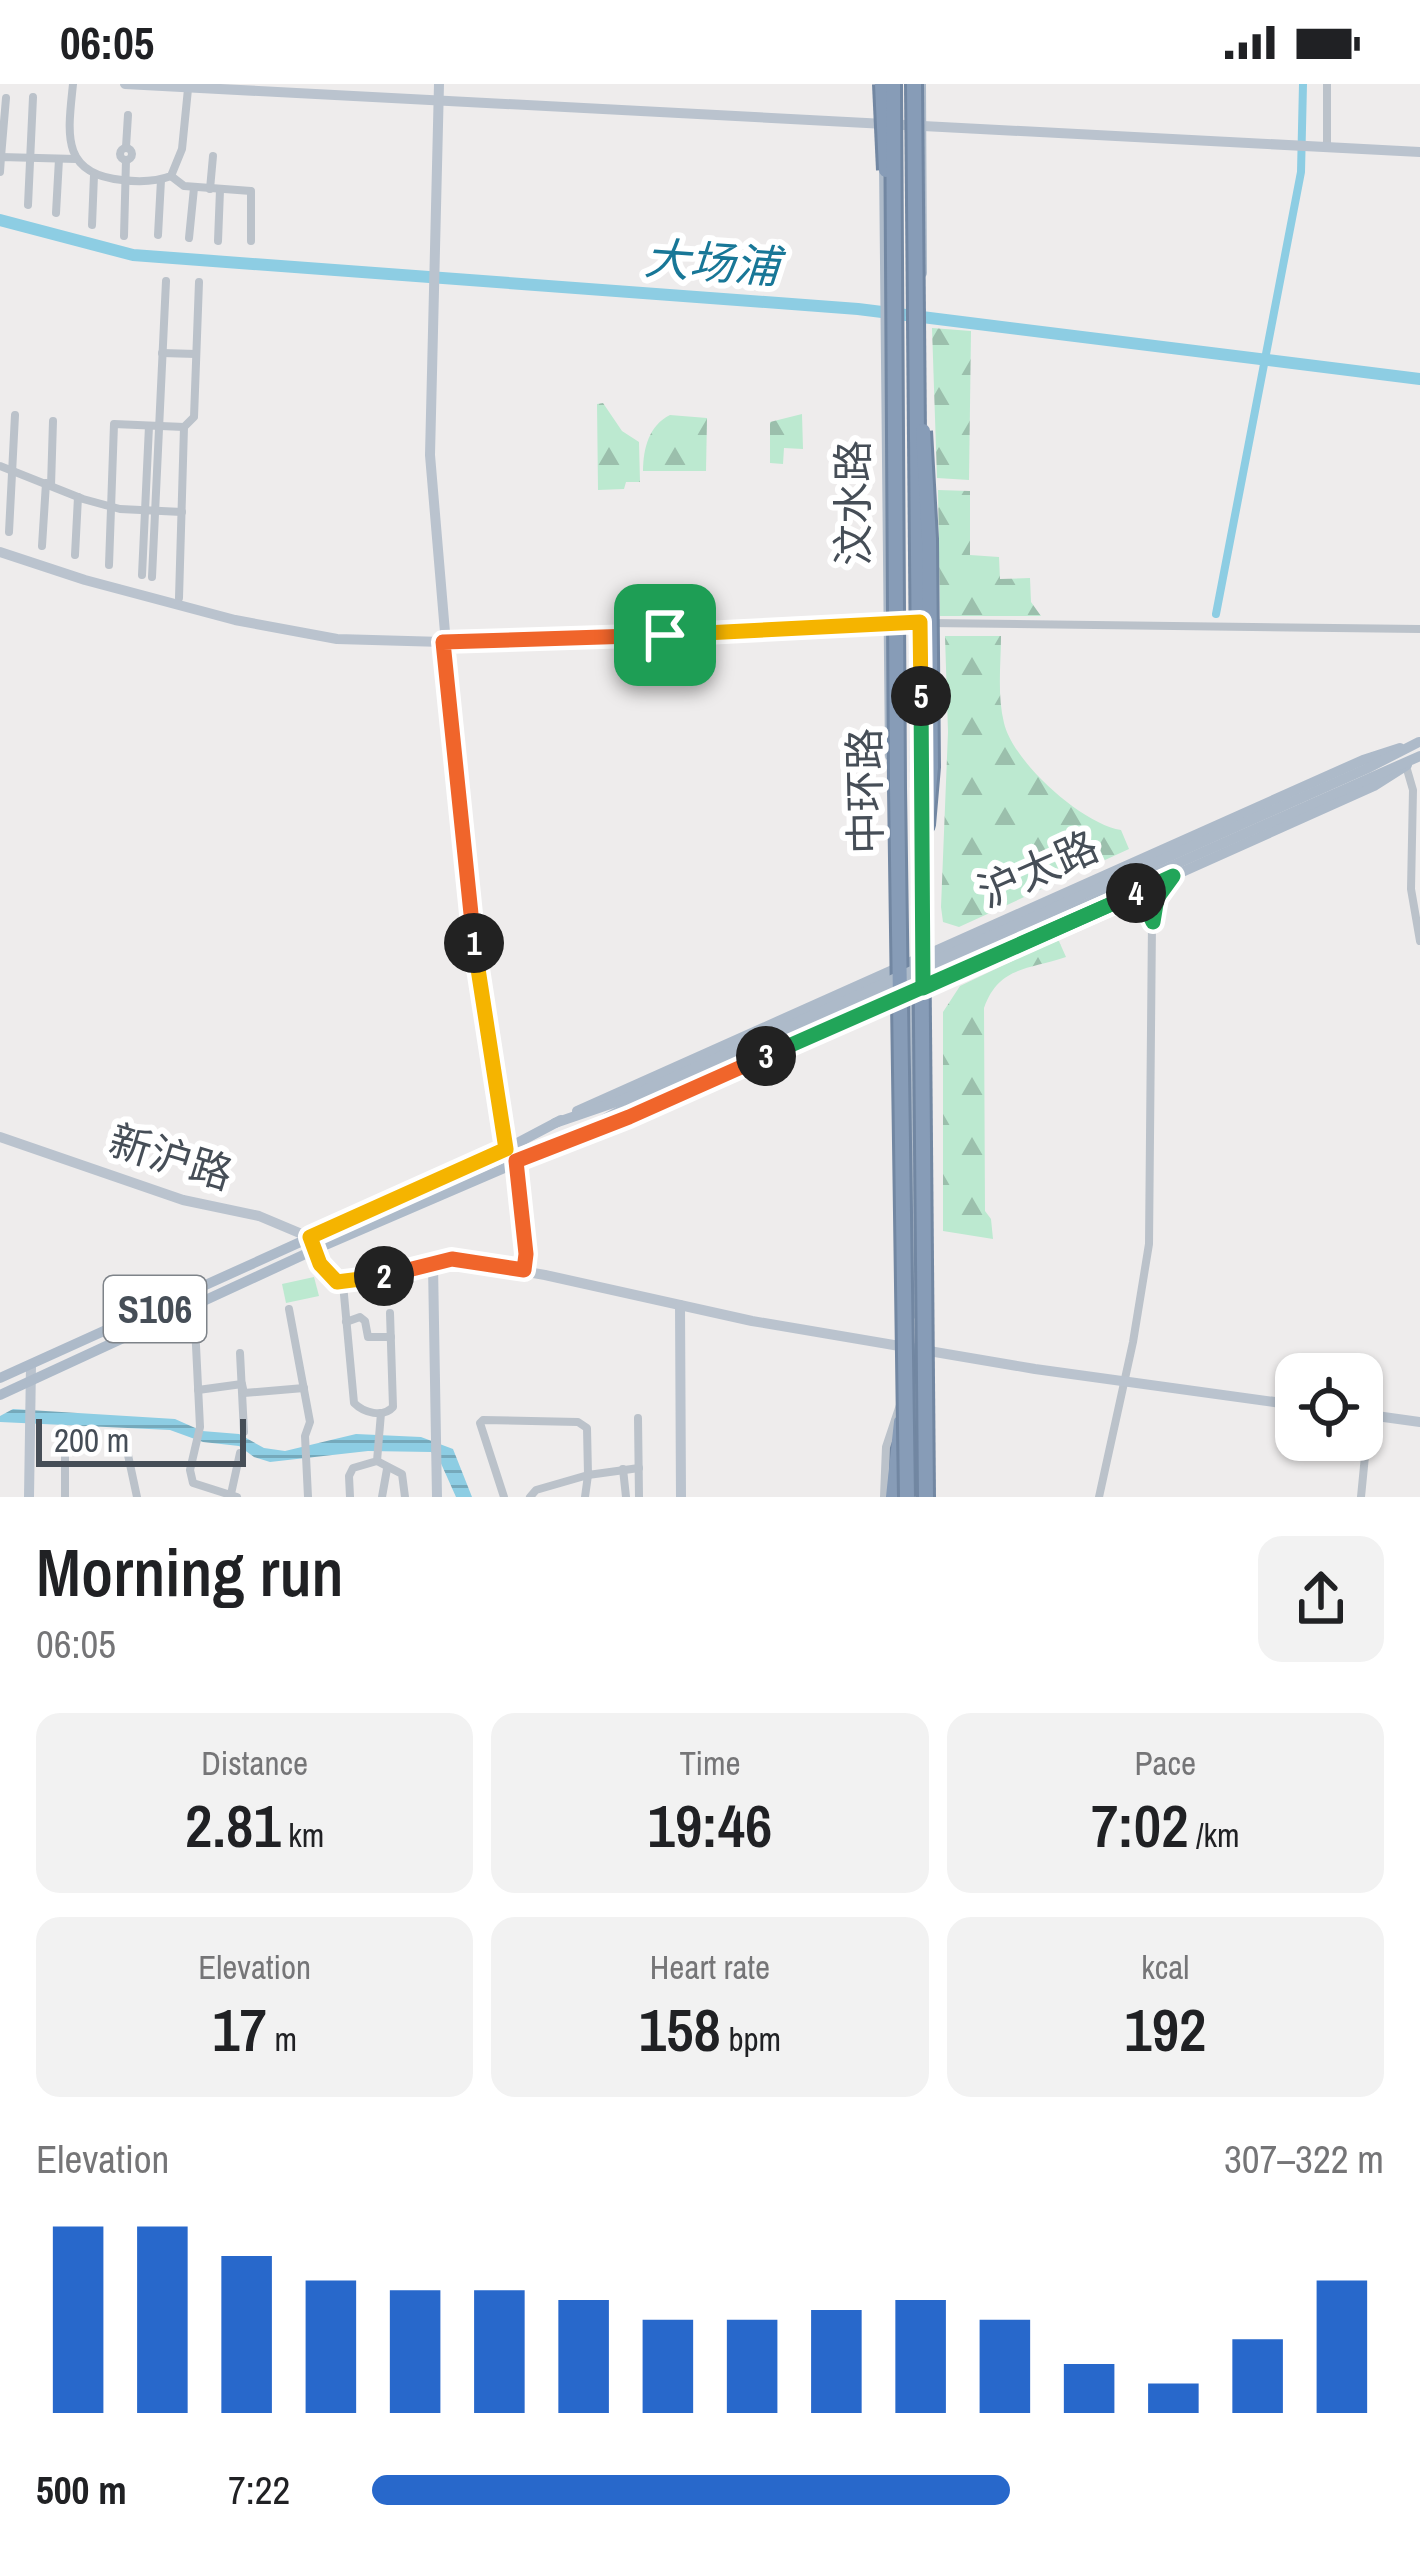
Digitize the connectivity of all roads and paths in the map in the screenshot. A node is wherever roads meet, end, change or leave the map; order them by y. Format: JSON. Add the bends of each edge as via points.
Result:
{"nodes":[{"id":1,"x":73,"y":84,"type":"edge"},
{"id":2,"x":125,"y":84,"type":"edge"},
{"id":3,"x":439,"y":84,"type":"edge"},
{"id":4,"x":887,"y":84,"type":"edge"},
{"id":5,"x":917,"y":84,"type":"edge"},
{"id":6,"x":1327,"y":84,"type":"edge"},
{"id":7,"x":188,"y":88,"type":"dead end"},
{"id":8,"x":33,"y":97,"type":"dead end"},
{"id":9,"x":6,"y":98,"type":"dead end"},
{"id":10,"x":438,"y":103,"type":"junction"},
{"id":11,"x":128,"y":115,"type":"dead end"},
{"id":12,"x":884,"y":125,"type":"junction"},
{"id":13,"x":922,"y":126,"type":"junction"},
{"id":14,"x":1327,"y":147,"type":"junction"},
{"id":15,"x":1420,"y":152,"type":"edge"},
{"id":16,"x":213,"y":156,"type":"dead end"},
{"id":17,"x":1,"y":157,"type":"edge"},
{"id":18,"x":31,"y":158,"type":"junction"},
{"id":19,"x":59,"y":159,"type":"junction"},
{"id":20,"x":76,"y":159,"type":"junction"},
{"id":21,"x":0,"y":172,"type":"edge"},
{"id":22,"x":94,"y":175,"type":"junction"},
{"id":23,"x":166,"y":178,"type":"junction"},
{"id":24,"x":125,"y":180,"type":"junction"},
{"id":25,"x":194,"y":188,"type":"junction"},
{"id":26,"x":215,"y":190,"type":"junction"},
{"id":27,"x":28,"y":205,"type":"dead end"},
{"id":28,"x":56,"y":213,"type":"dead end"},
{"id":29,"x":92,"y":225,"type":"dead end"},
{"id":30,"x":158,"y":235,"type":"dead end"},
{"id":31,"x":124,"y":236,"type":"dead end"},
{"id":32,"x":189,"y":238,"type":"dead end"},
{"id":33,"x":218,"y":241,"type":"dead end"},
{"id":34,"x":251,"y":241,"type":"dead end"},
{"id":35,"x":166,"y":281,"type":"dead end"},
{"id":36,"x":199,"y":282,"type":"dead end"},
{"id":37,"x":914,"y":325,"type":"junction"},
{"id":38,"x":163,"y":353,"type":"junction"},
{"id":39,"x":196,"y":354,"type":"junction"},
{"id":40,"x":15,"y":415,"type":"dead end"},
{"id":41,"x":53,"y":421,"type":"dead end"},
{"id":42,"x":153,"y":426,"type":"junction"},
{"id":43,"x":184,"y":427,"type":"junction"},
{"id":44,"x":0,"y":466,"type":"edge"},
{"id":45,"x":12,"y":469,"type":"junction"},
{"id":46,"x":48,"y":484,"type":"junction"},
{"id":47,"x":78,"y":497,"type":"junction"},
{"id":48,"x":111,"y":506,"type":"junction"},
{"id":49,"x":150,"y":510,"type":"junction"},
{"id":50,"x":182,"y":512,"type":"junction"},
{"id":51,"x":9,"y":532,"type":"dead end"},
{"id":52,"x":42,"y":545,"type":"dead end"},
{"id":53,"x":0,"y":551,"type":"edge"},
{"id":54,"x":75,"y":555,"type":"dead end"},
{"id":55,"x":109,"y":566,"type":"dead end"},
{"id":56,"x":147,"y":576,"type":"dead end"},
{"id":57,"x":179,"y":598,"type":"dead end"},
{"id":58,"x":920,"y":622,"type":"junction"},
{"id":59,"x":886,"y":623,"type":"junction"},
{"id":60,"x":1420,"y":629,"type":"edge"},
{"id":61,"x":443,"y":642,"type":"junction"},
{"id":62,"x":1420,"y":742,"type":"edge"},
{"id":63,"x":1420,"y":757,"type":"edge"},
{"id":64,"x":1406,"y":766,"type":"junction"},
{"id":65,"x":922,"y":854,"type":"junction"},
{"id":66,"x":1173,"y":876,"type":"junction"},
{"id":67,"x":1125,"y":898,"type":"junction"},
{"id":68,"x":1153,"y":922,"type":"junction"},
{"id":69,"x":1420,"y":940,"type":"edge"},
{"id":70,"x":923,"y":957,"type":"junction"},
{"id":71,"x":897,"y":967,"type":"junction"},
{"id":72,"x":911,"y":993,"type":"junction"},
{"id":73,"x":909,"y":1092,"type":"junction"},
{"id":74,"x":555,"y":1123,"type":"junction"},
{"id":75,"x":898,"y":1125,"type":"junction"},
{"id":76,"x":0,"y":1137,"type":"edge"},
{"id":77,"x":562,"y":1142,"type":"junction"},
{"id":78,"x":506,"y":1149,"type":"junction"},
{"id":79,"x":516,"y":1161,"type":"junction"},
{"id":80,"x":899,"y":1184,"type":"junction"},
{"id":81,"x":910,"y":1212,"type":"junction"},
{"id":82,"x":312,"y":1244,"type":"junction"},
{"id":83,"x":433,"y":1265,"type":"junction"},
{"id":84,"x":524,"y":1270,"type":"junction"},
{"id":85,"x":343,"y":1284,"type":"junction"},
{"id":86,"x":194,"y":1304,"type":"junction"},
{"id":87,"x":680,"y":1305,"type":"junction"},
{"id":88,"x":289,"y":1309,"type":"dead end"},
{"id":89,"x":390,"y":1313,"type":"dead end"},
{"id":90,"x":346,"y":1322,"type":"junction"},
{"id":91,"x":391,"y":1337,"type":"junction"},
{"id":92,"x":914,"y":1346,"type":"junction"},
{"id":93,"x":240,"y":1353,"type":"dead end"},
{"id":94,"x":32,"y":1365,"type":"junction"},
{"id":95,"x":0,"y":1378,"type":"edge"},
{"id":96,"x":30,"y":1381,"type":"junction"},
{"id":97,"x":1124,"y":1382,"type":"junction"},
{"id":98,"x":304,"y":1388,"type":"junction"},
{"id":99,"x":243,"y":1389,"type":"junction"},
{"id":100,"x":198,"y":1390,"type":"junction"},
{"id":101,"x":0,"y":1395,"type":"edge"},
{"id":102,"x":901,"y":1401,"type":"junction"},
{"id":103,"x":1275,"y":1402,"type":"edge"},
{"id":104,"x":381,"y":1412,"type":"junction"},
{"id":105,"x":1383,"y":1417,"type":"edge"},
{"id":106,"x":638,"y":1418,"type":"dead end"},
{"id":107,"x":901,"y":1422,"type":"junction"},
{"id":108,"x":1420,"y":1422,"type":"edge"},
{"id":109,"x":244,"y":1432,"type":"dead end"},
{"id":110,"x":125,"y":1441,"type":"dead end"},
{"id":111,"x":65,"y":1444,"type":"dead end"},
{"id":112,"x":240,"y":1453,"type":"dead end"},
{"id":113,"x":902,"y":1456,"type":"junction"},
{"id":114,"x":377,"y":1458,"type":"junction"},
{"id":115,"x":1363,"y":1461,"type":"edge"},
{"id":116,"x":386,"y":1468,"type":"junction"},
{"id":117,"x":639,"y":1468,"type":"junction"},
{"id":118,"x":623,"y":1469,"type":"junction"},
{"id":119,"x":588,"y":1475,"type":"junction"},
{"id":120,"x":234,"y":1495,"type":"edge"},
{"id":121,"x":909,"y":1495,"type":"edge"},
{"id":122,"x":29,"y":1497,"type":"edge"},
{"id":123,"x":65,"y":1497,"type":"edge"},
{"id":124,"x":137,"y":1497,"type":"edge"},
{"id":125,"x":308,"y":1497,"type":"edge"},
{"id":126,"x":350,"y":1497,"type":"edge"},
{"id":127,"x":382,"y":1497,"type":"edge"},
{"id":128,"x":405,"y":1497,"type":"edge"},
{"id":129,"x":437,"y":1497,"type":"edge"},
{"id":130,"x":504,"y":1497,"type":"edge"},
{"id":131,"x":530,"y":1497,"type":"edge"},
{"id":132,"x":585,"y":1497,"type":"edge"},
{"id":133,"x":626,"y":1497,"type":"edge"},
{"id":134,"x":639,"y":1497,"type":"edge"},
{"id":135,"x":681,"y":1497,"type":"edge"},
{"id":136,"x":1099,"y":1497,"type":"edge"},
{"id":137,"x":1361,"y":1497,"type":"edge"}],
"edges":[{"from":1,"to":20,"type":"street"},
{"from":2,"to":10,"type":"street"},
{"from":3,"to":10,"type":"street"},
{"from":4,"to":12,"type":"main road","name":"汶水路"},
{"from":4,"to":121,"type":"highway","name":"中环路","bridge":true},
{"from":5,"to":13,"type":"main road","name":"汶水路"},
{"from":5,"to":37,"type":"highway","name":"中环路","bridge":true},
{"from":6,"to":14,"type":"street"},
{"from":7,"to":23,"type":"street","via":[[182,149]]},
{"from":8,"to":18,"type":"street"},
{"from":9,"to":17,"type":"street"},
{"from":10,"to":12,"type":"street"},
{"from":10,"to":61,"type":"street","via":[[430,455]]},
{"from":11,"to":24,"type":"street","via":[[119,153]]},
{"from":12,"to":13,"type":"street"},
{"from":12,"to":59,"type":"main road","name":"汶水路"},
{"from":13,"to":14,"type":"street"},
{"from":13,"to":58,"type":"main road","name":"汶水路","bridge":true},
{"from":14,"to":15,"type":"street"},
{"from":16,"to":26,"type":"street"},
{"from":17,"to":18,"type":"street"},
{"from":17,"to":21,"type":"street"},
{"from":18,"to":19,"type":"street"},
{"from":18,"to":27,"type":"street"},
{"from":19,"to":20,"type":"street"},
{"from":19,"to":28,"type":"street"},
{"from":20,"to":22,"type":"street"},
{"from":22,"to":24,"type":"street"},
{"from":22,"to":29,"type":"street"},
{"from":23,"to":24,"type":"street"},
{"from":23,"to":25,"type":"street"},
{"from":23,"to":30,"type":"street"},
{"from":24,"to":31,"type":"street"},
{"from":25,"to":26,"type":"street"},
{"from":25,"to":32,"type":"street"},
{"from":26,"to":33,"type":"street"},
{"from":26,"to":34,"type":"street","via":[[251,191]]},
{"from":35,"to":38,"type":"street"},
{"from":36,"to":39,"type":"street"},
{"from":37,"to":65,"type":"highway","bridge":true,"via":[[927,478],[932,767]]},
{"from":37,"to":121,"type":"highway","name":"中环路","bridge":true},
{"from":38,"to":39,"type":"street"},
{"from":38,"to":42,"type":"street"},
{"from":39,"to":43,"type":"street","via":[[194,416]]},
{"from":40,"to":45,"type":"street"},
{"from":41,"to":46,"type":"street"},
{"from":42,"to":43,"type":"street"},
{"from":42,"to":48,"type":"street","via":[[114,424]]},
{"from":42,"to":49,"type":"street"},
{"from":43,"to":50,"type":"street"},
{"from":44,"to":45,"type":"street"},
{"from":45,"to":46,"type":"street"},
{"from":45,"to":51,"type":"street"},
{"from":46,"to":47,"type":"street"},
{"from":46,"to":52,"type":"street"},
{"from":47,"to":48,"type":"street"},
{"from":47,"to":54,"type":"street"},
{"from":48,"to":49,"type":"street"},
{"from":48,"to":55,"type":"street"},
{"from":49,"to":50,"type":"street"},
{"from":49,"to":56,"type":"street"},
{"from":50,"to":57,"type":"street"},
{"from":53,"to":61,"type":"street","via":[[283,631]]},
{"from":58,"to":59,"type":"street"},
{"from":58,"to":60,"type":"street"},
{"from":58,"to":65,"type":"main road","name":"汶水路"},
{"from":59,"to":61,"type":"street"},
{"from":59,"to":71,"type":"main road","name":"汶水路"},
{"from":61,"to":78,"type":"street","via":[[471,922]]},
{"from":62,"to":70,"type":"main road","name":"沪太路","number":"S106","via":[[1363,760]]},
{"from":62,"to":74,"type":"main road","name":"沪太路","number":"S106","bridge":true},
{"from":63,"to":64,"type":"main road","name":"沪太路","number":"S106"},
{"from":63,"to":77,"type":"main road","name":"沪太路","number":"S106","bridge":true},
{"from":64,"to":66,"type":"main road","name":"沪太路","number":"S106"},
{"from":64,"to":69,"type":"street"},
{"from":65,"to":70,"type":"main road","name":"汶水路"},
{"from":66,"to":67,"type":"main road","name":"沪太路","number":"S106"},
{"from":66,"to":68,"type":"street"},
{"from":67,"to":68,"type":"street","via":[[1145,905]]},
{"from":67,"to":72,"type":"main road","name":"沪太路","number":"S106"},
{"from":68,"to":97,"type":"street","via":[[1150,1231]]},
{"from":70,"to":71,"type":"main road","name":"沪太路","number":"S106"},
{"from":70,"to":72,"type":"main road","name":"汶水路"},
{"from":71,"to":72,"type":"main road","name":"汶水路"},
{"from":71,"to":74,"type":"main road","name":"沪太路","number":"S106"},
{"from":72,"to":73,"type":"main road","name":"汶水路"},
{"from":72,"to":75,"type":"main road","name":"汶水路"},
{"from":72,"to":77,"type":"main road","name":"沪太路","number":"S106"},
{"from":72,"to":92,"type":"main road","name":"汶水路"},
{"from":73,"to":75,"type":"main road"},
{"from":73,"to":81,"type":"main road","name":"汶水路"},
{"from":74,"to":78,"type":"main road","name":"沪太路","number":"S106"},
{"from":75,"to":80,"type":"main road","name":"汶水路"},
{"from":76,"to":82,"type":"street","name":"新沪路","via":[[183,1200],[259,1216]]},
{"from":77,"to":79,"type":"main road","name":"沪太路","number":"S106"},
{"from":78,"to":82,"type":"main road","name":"沪太路","number":"S106"},
{"from":79,"to":82,"type":"main road","name":"沪太路","number":"S106"},
{"from":79,"to":84,"type":"street"},
{"from":80,"to":81,"type":"main road"},
{"from":80,"to":92,"type":"main road","name":"汶水路"},
{"from":81,"to":92,"type":"main road","name":"汶水路"},
{"from":82,"to":85,"type":"street","via":[[326,1274]]},
{"from":82,"to":86,"type":"main road","name":"沪太路","number":"S106"},
{"from":82,"to":94,"type":"main road","name":"沪太路","number":"S106"},
{"from":83,"to":84,"type":"street","via":[[458,1259]]},
{"from":83,"to":85,"type":"street"},
{"from":83,"to":129,"type":"street"},
{"from":84,"to":87,"type":"street"},
{"from":85,"to":90,"type":"street"},
{"from":86,"to":96,"type":"main road","name":"沪太路","number":"S106"},
{"from":86,"to":100,"type":"street"},
{"from":87,"to":92,"type":"street"},
{"from":87,"to":135,"type":"street"},
{"from":88,"to":98,"type":"street"},
{"from":89,"to":91,"type":"street"},
{"from":90,"to":91,"type":"street","via":[[360,1317],[368,1337]]},
{"from":90,"to":104,"type":"street","via":[[354,1403]]},
{"from":91,"to":104,"type":"street","via":[[399,1408]]},
{"from":92,"to":97,"type":"street"},
{"from":92,"to":102,"type":"main road","name":"汶水路"},
{"from":92,"to":121,"type":"main road","name":"汶水路"},
{"from":92,"to":121,"type":"main road","name":"汶水路"},
{"from":93,"to":99,"type":"street"},
{"from":94,"to":95,"type":"main road","name":"沪太路","number":"S106"},
{"from":94,"to":96,"type":"street"},
{"from":96,"to":101,"type":"main road","name":"沪太路","number":"S106"},
{"from":96,"to":122,"type":"street"},
{"from":97,"to":103,"type":"street"},
{"from":97,"to":136,"type":"street"},
{"from":98,"to":99,"type":"street"},
{"from":98,"to":125,"type":"street"},
{"from":99,"to":100,"type":"street"},
{"from":99,"to":109,"type":"street"},
{"from":100,"to":120,"type":"street","via":[[193,1483]]},
{"from":102,"to":107,"type":"main road","name":"汶水路"},
{"from":102,"to":121,"type":"street","via":[[886,1447]]},
{"from":104,"to":114,"type":"street"},
{"from":105,"to":108,"type":"street"},
{"from":106,"to":117,"type":"street"},
{"from":107,"to":113,"type":"main road","name":"汶水路"},
{"from":107,"to":121,"type":"highway"},
{"from":110,"to":124,"type":"street"},
{"from":111,"to":123,"type":"street"},
{"from":112,"to":120,"type":"street"},
{"from":113,"to":121,"type":"main road","name":"汶水路"},
{"from":113,"to":121,"type":"main road"},
{"from":114,"to":116,"type":"street"},
{"from":114,"to":126,"type":"street","via":[[353,1468]]},
{"from":115,"to":137,"type":"street"},
{"from":116,"to":127,"type":"street"},
{"from":116,"to":128,"type":"street","via":[[402,1474]]},
{"from":117,"to":118,"type":"street"},
{"from":117,"to":134,"type":"street"},
{"from":118,"to":119,"type":"street"},
{"from":118,"to":133,"type":"street"},
{"from":119,"to":130,"type":"street","via":[[587,1428],[578,1422],[483,1420]]},
{"from":119,"to":131,"type":"street"},
{"from":119,"to":132,"type":"street"}]}
